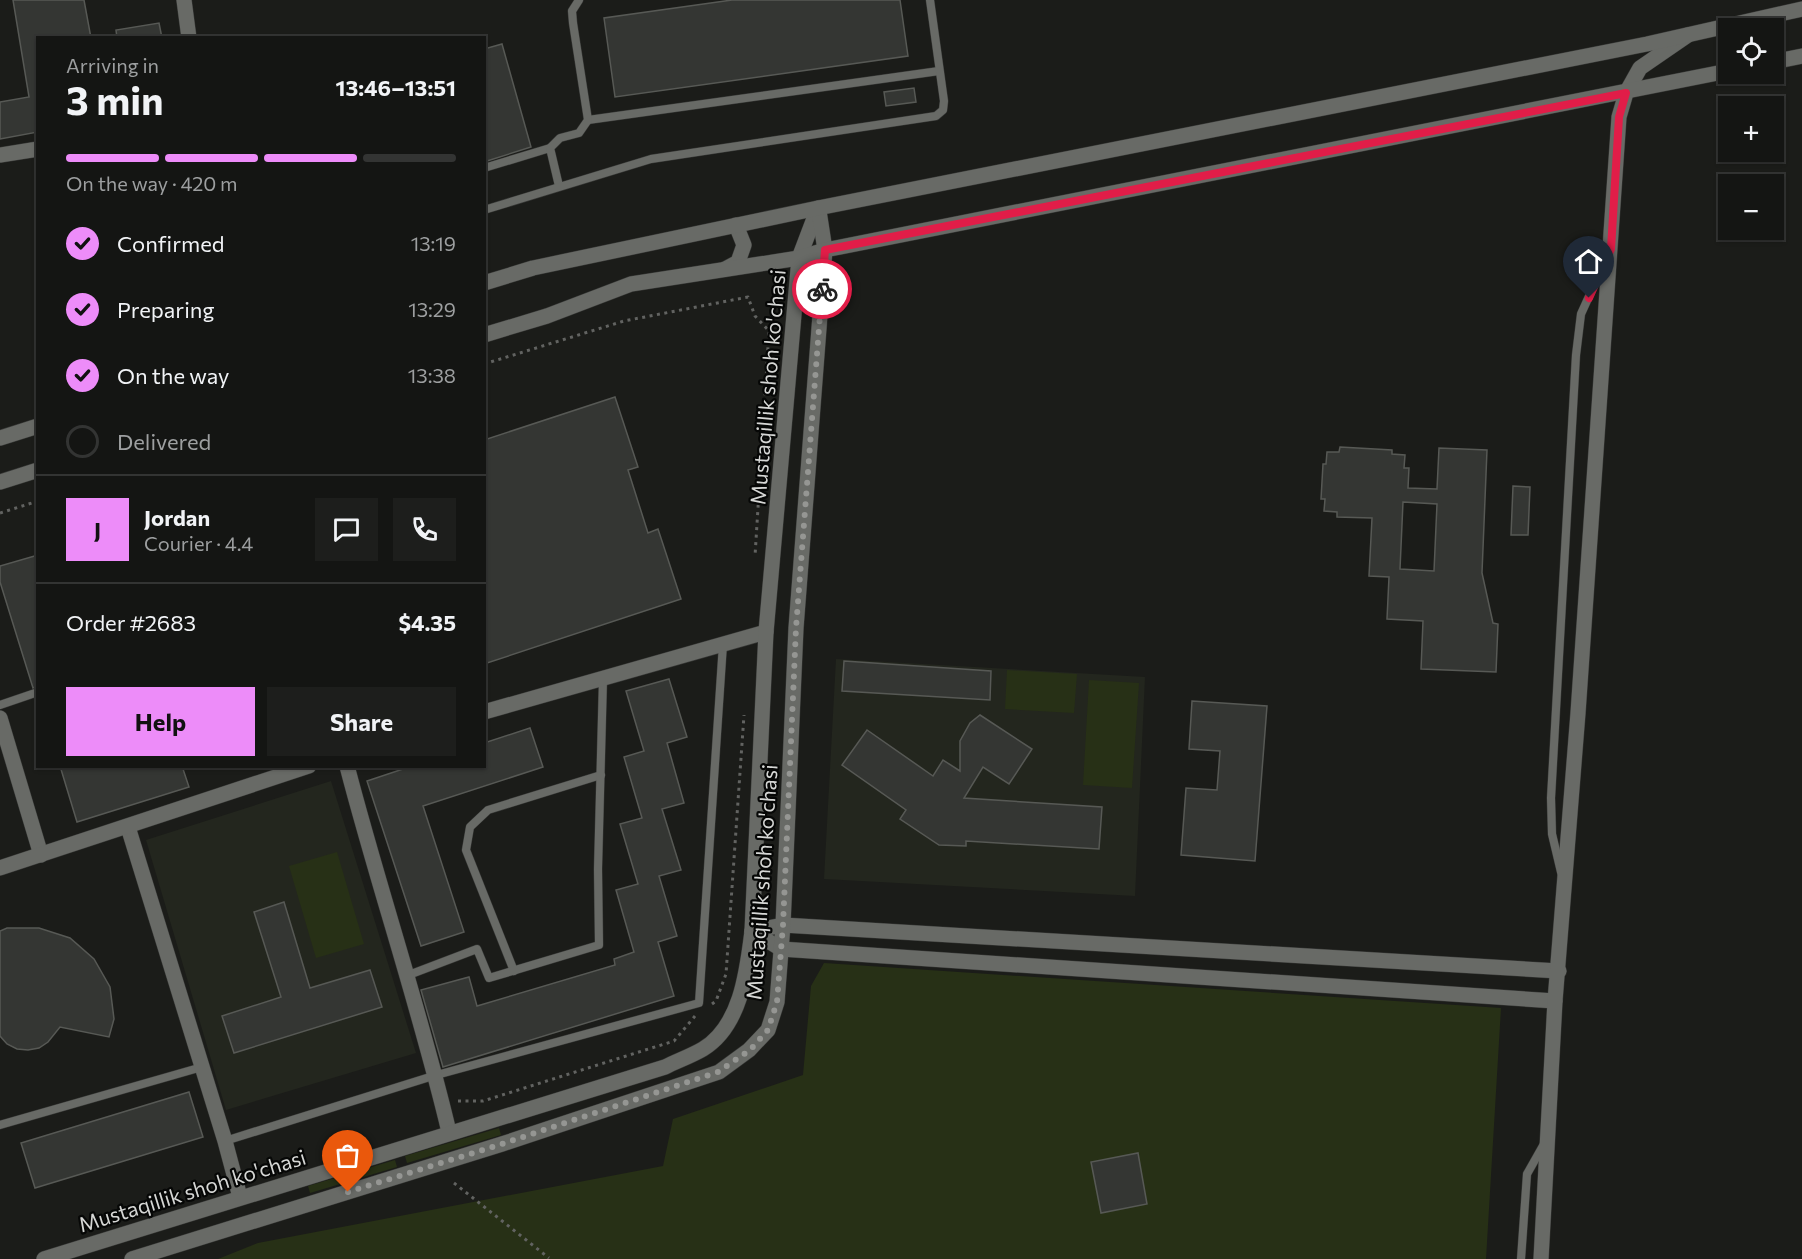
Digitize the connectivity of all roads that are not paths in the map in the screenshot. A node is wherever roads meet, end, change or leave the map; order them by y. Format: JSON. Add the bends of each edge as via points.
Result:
{"nodes":[{"id":1,"x":183,"y":0,"type":"edge"},
{"id":2,"x":579,"y":0,"type":"edge"},
{"id":3,"x":930,"y":0,"type":"edge"},
{"id":4,"x":1802,"y":9,"type":"edge"},
{"id":5,"x":1688,"y":34,"type":"junction"},
{"id":6,"x":189,"y":36,"type":"edge"},
{"id":7,"x":1802,"y":56,"type":"edge"},
{"id":8,"x":1784,"y":60,"type":"edge"},
{"id":9,"x":939,"y":72,"type":"junction"},
{"id":10,"x":1718,"y":73,"type":"edge"},
{"id":11,"x":1626,"y":93,"type":"junction"},
{"id":12,"x":588,"y":120,"type":"junction"},
{"id":13,"x":550,"y":148,"type":"junction"},
{"id":14,"x":36,"y":149,"type":"edge"},
{"id":15,"x":0,"y":155,"type":"edge"},
{"id":16,"x":486,"y":167,"type":"edge"},
{"id":17,"x":559,"y":186,"type":"junction"},
{"id":18,"x":818,"y":208,"type":"junction"},
{"id":19,"x":486,"y":209,"type":"edge"},
{"id":20,"x":736,"y":225,"type":"junction"},
{"id":21,"x":1611,"y":249,"type":"junction"},
{"id":22,"x":825,"y":250,"type":"junction"},
{"id":23,"x":799,"y":258,"type":"junction"},
{"id":24,"x":725,"y":269,"type":"junction"},
{"id":25,"x":486,"y":282,"type":"edge"},
{"id":26,"x":486,"y":334,"type":"edge"},
{"id":27,"x":36,"y":427,"type":"edge"},
{"id":28,"x":0,"y":438,"type":"edge"},
{"id":29,"x":36,"y":471,"type":"edge"},
{"id":30,"x":0,"y":482,"type":"edge"},
{"id":31,"x":766,"y":633,"type":"junction"},
{"id":32,"x":723,"y":644,"type":"junction"},
{"id":33,"x":603,"y":679,"type":"junction"},
{"id":34,"x":36,"y":693,"type":"edge"},
{"id":35,"x":0,"y":705,"type":"edge"},
{"id":36,"x":486,"y":711,"type":"edge"},
{"id":37,"x":0,"y":718,"type":"edge"},
{"id":38,"x":303,"y":768,"type":"edge"},
{"id":39,"x":348,"y":768,"type":"edge"},
{"id":40,"x":601,"y":775,"type":"junction"},
{"id":41,"x":128,"y":827,"type":"junction"},
{"id":42,"x":41,"y":855,"type":"junction"},
{"id":43,"x":0,"y":868,"type":"edge"},
{"id":44,"x":1565,"y":892,"type":"junction"},
{"id":45,"x":783,"y":925,"type":"junction"},
{"id":46,"x":752,"y":931,"type":"junction"},
{"id":47,"x":781,"y":950,"type":"junction"},
{"id":48,"x":514,"y":971,"type":"junction"},
{"id":49,"x":1559,"y":971,"type":"junction"},
{"id":50,"x":406,"y":976,"type":"junction"},
{"id":51,"x":1555,"y":1001,"type":"junction"},
{"id":52,"x":202,"y":1067,"type":"junction"},
{"id":53,"x":434,"y":1076,"type":"junction"},
{"id":54,"x":0,"y":1125,"type":"edge"},
{"id":55,"x":448,"y":1132,"type":"junction"},
{"id":56,"x":1549,"y":1135,"type":"junction"},
{"id":57,"x":225,"y":1141,"type":"junction"},
{"id":58,"x":240,"y":1197,"type":"junction"},
{"id":59,"x":44,"y":1259,"type":"edge"},
{"id":60,"x":132,"y":1259,"type":"edge"},
{"id":61,"x":1521,"y":1259,"type":"edge"},
{"id":62,"x":1541,"y":1259,"type":"edge"}],
"edges":[{"from":1,"to":6,"type":"street"},
{"from":2,"to":12,"type":"lane","via":[[572,10]]},
{"from":3,"to":9,"type":"lane"},
{"from":4,"to":5,"type":"street"},
{"from":5,"to":11,"type":"street","via":[[1640,68]]},
{"from":5,"to":18,"type":"street"},
{"from":7,"to":8,"type":"street"},
{"from":9,"to":12,"type":"lane"},
{"from":9,"to":17,"type":"lane","via":[[944,101],[943,110],[936,116],[651,159]]},
{"from":10,"to":11,"type":"street"},
{"from":11,"to":21,"type":"street","via":[[1619,117]]},
{"from":11,"to":22,"type":"street"},
{"from":12,"to":13,"type":"lane","via":[[579,133],[560,138]]},
{"from":13,"to":16,"type":"lane"},
{"from":13,"to":17,"type":"lane"},
{"from":14,"to":15,"type":"street"},
{"from":17,"to":19,"type":"lane"},
{"from":18,"to":20,"type":"street"},
{"from":18,"to":22,"type":"street","name":"Mustaqillik shoh ko'chasi"},
{"from":18,"to":23,"type":"street","name":"Mustaqillik shoh ko'chasi"},
{"from":20,"to":24,"type":"street","via":[[744,245],[738,262]]},
{"from":20,"to":25,"type":"street","via":[[533,268]]},
{"from":21,"to":44,"type":"street"},
{"from":21,"to":44,"type":"lane","via":[[1581,314],[1576,355],[1551,798],[1552,834]]},
{"from":22,"to":23,"type":"street"},
{"from":22,"to":45,"type":"street","name":"Mustaqillik shoh ko'chasi","via":[[796,628]]},
{"from":23,"to":24,"type":"street"},
{"from":23,"to":31,"type":"street","name":"Mustaqillik shoh ko'chasi"},
{"from":24,"to":26,"type":"street","via":[[632,284]]},
{"from":27,"to":28,"type":"street"},
{"from":29,"to":30,"type":"street"},
{"from":31,"to":32,"type":"street"},
{"from":31,"to":46,"type":"street","name":"Mustaqillik shoh ko'chasi"},
{"from":32,"to":33,"type":"street"},
{"from":32,"to":53,"type":"lane","via":[[699,1003]]},
{"from":33,"to":36,"type":"street"},
{"from":33,"to":40,"type":"lane"},
{"from":34,"to":35,"type":"lane"},
{"from":37,"to":42,"type":"street"},
{"from":38,"to":41,"type":"street"},
{"from":39,"to":50,"type":"street"},
{"from":40,"to":48,"type":"lane","via":[[599,945]]},
{"from":40,"to":48,"type":"lane","via":[[488,810],[470,827],[466,850]]},
{"from":41,"to":42,"type":"street"},
{"from":41,"to":52,"type":"street"},
{"from":42,"to":43,"type":"street"},
{"from":44,"to":49,"type":"street"},
{"from":45,"to":46,"type":"street"},
{"from":45,"to":47,"type":"street","name":"Mustaqillik shoh ko'chasi"},
{"from":45,"to":49,"type":"street"},
{"from":46,"to":47,"type":"street"},
{"from":46,"to":55,"type":"street","name":"Mustaqillik shoh ko'chasi","via":[[746,977],[728,1024],[705,1048],[665,1067]]},
{"from":47,"to":51,"type":"street"},
{"from":47,"to":60,"type":"street","name":"Mustaqillik shoh ko'chasi","via":[[777,1002],[768,1030],[750,1050],[718,1072]]},
{"from":48,"to":50,"type":"lane","via":[[489,978],[477,949]]},
{"from":49,"to":51,"type":"street"},
{"from":50,"to":53,"type":"street"},
{"from":51,"to":56,"type":"street"},
{"from":52,"to":54,"type":"lane"},
{"from":52,"to":57,"type":"street"},
{"from":53,"to":55,"type":"street"},
{"from":53,"to":57,"type":"lane"},
{"from":55,"to":58,"type":"street","name":"Mustaqillik shoh ko'chasi"},
{"from":56,"to":61,"type":"lane","via":[[1527,1174]]},
{"from":56,"to":62,"type":"street"},
{"from":57,"to":58,"type":"street"},
{"from":58,"to":59,"type":"street","name":"Mustaqillik shoh ko'chasi"}]}
